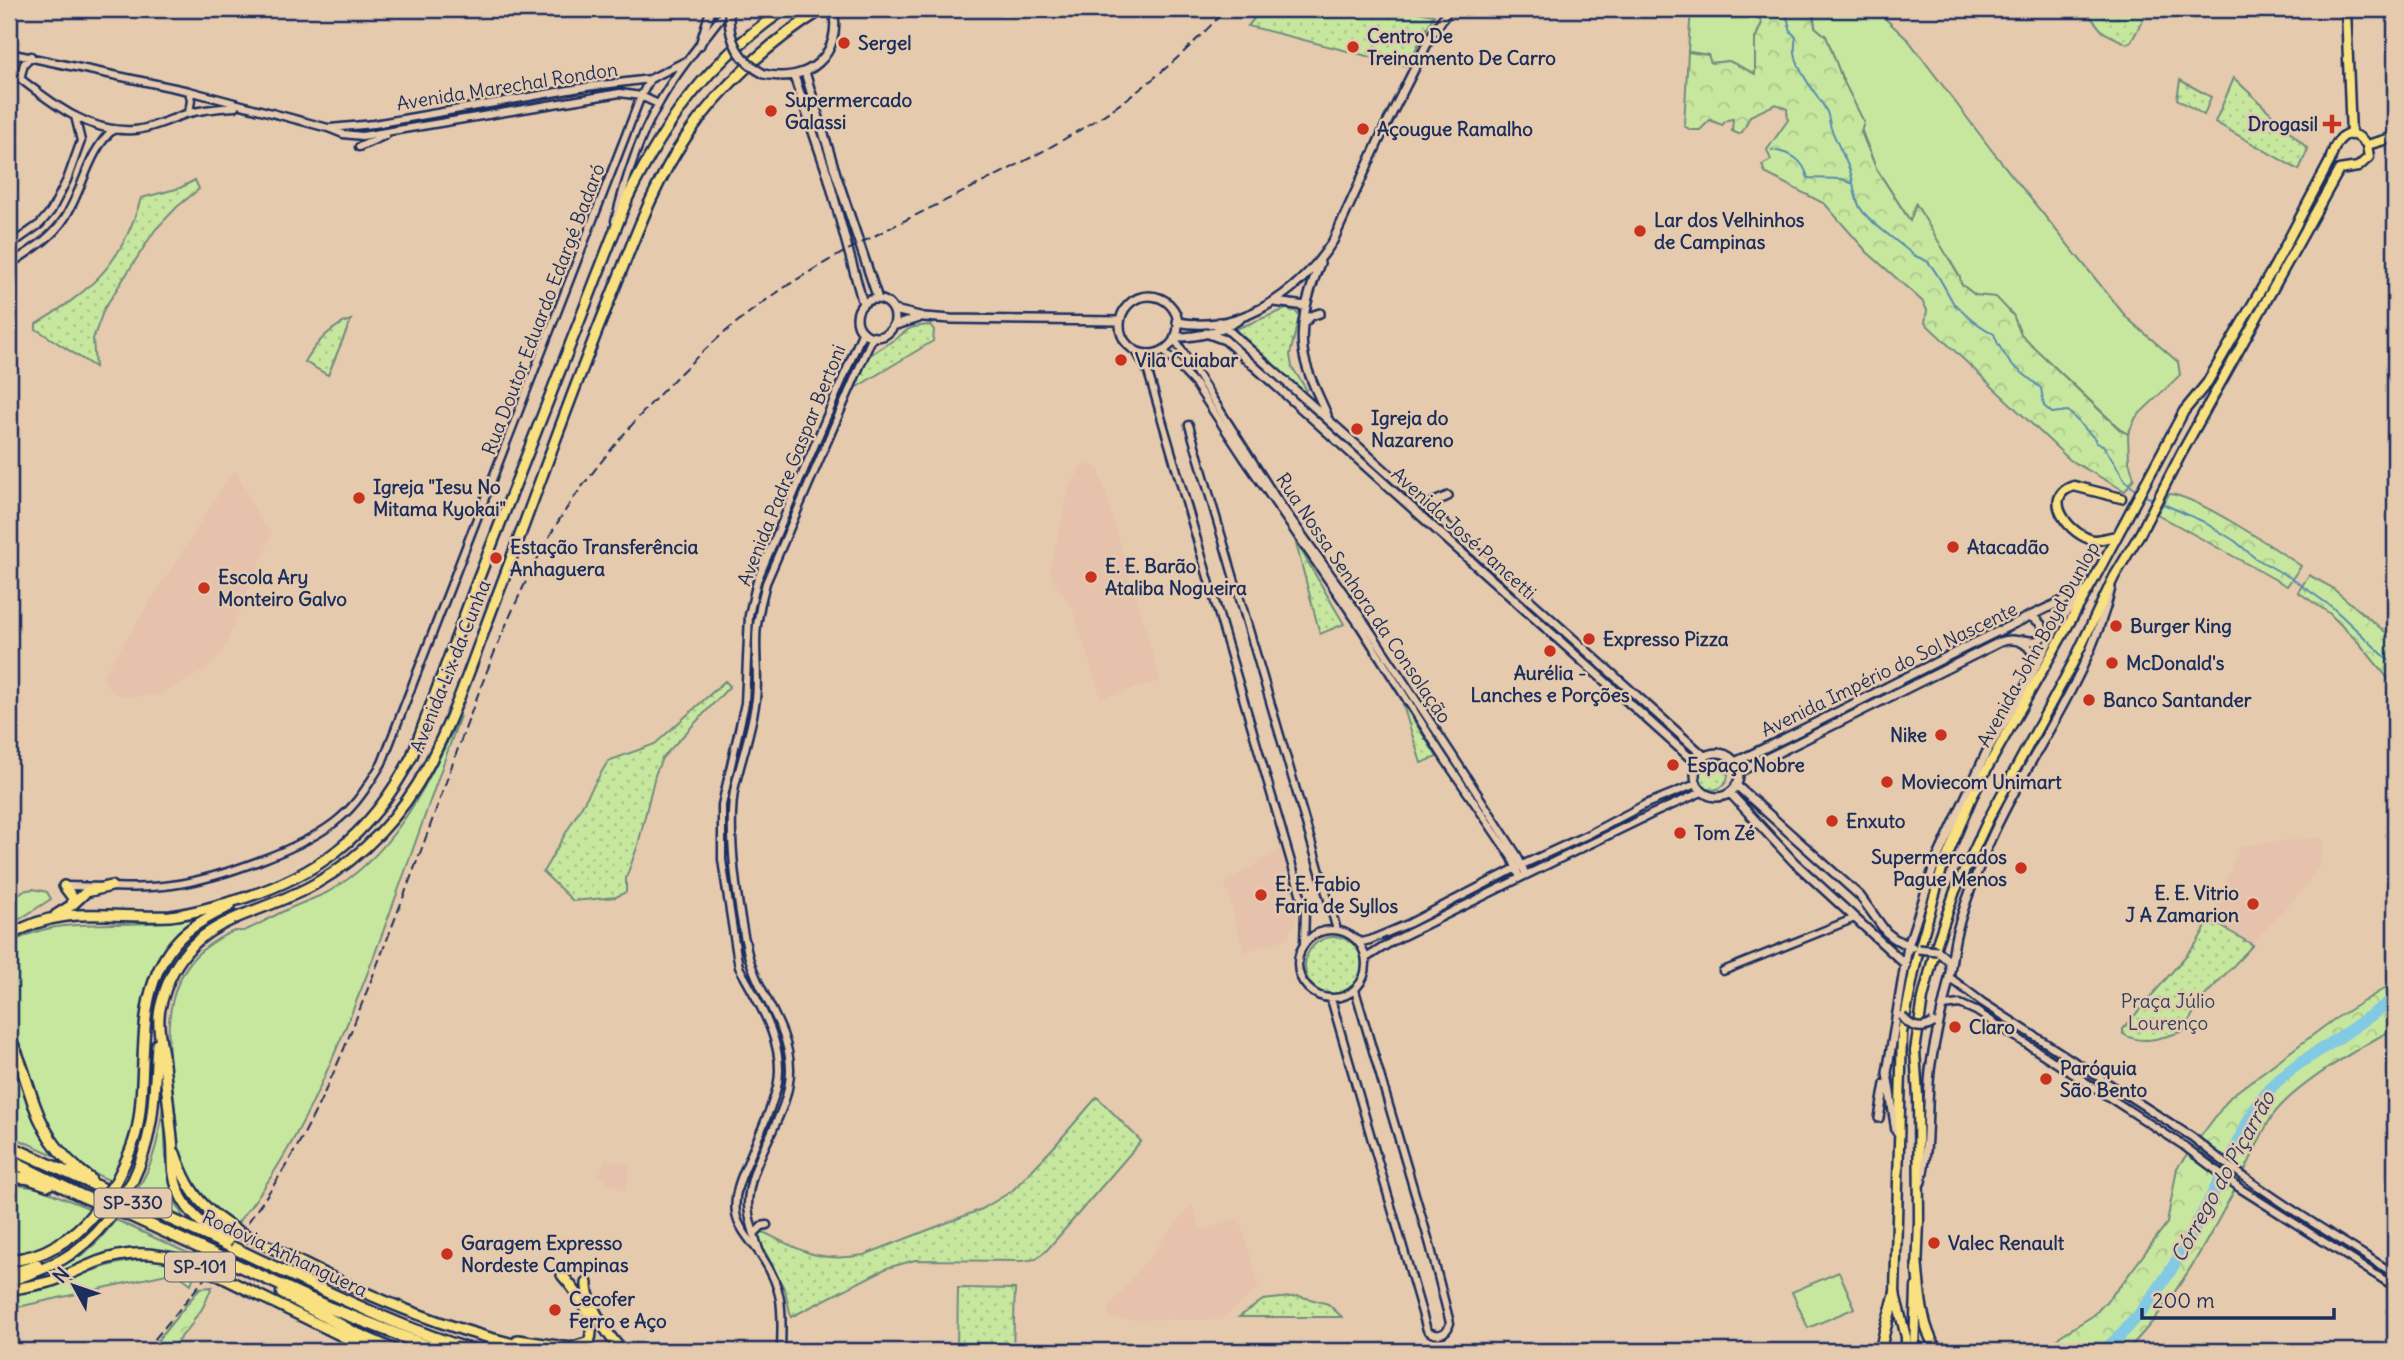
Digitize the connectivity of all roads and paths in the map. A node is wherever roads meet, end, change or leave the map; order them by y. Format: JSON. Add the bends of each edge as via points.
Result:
{"nodes":[{"id":1,"x":712,"y":9,"type":"edge"},
{"id":2,"x":785,"y":9,"type":"edge"},
{"id":3,"x":823,"y":9,"type":"edge"},
{"id":4,"x":1449,"y":9,"type":"edge"},
{"id":5,"x":2346,"y":9,"type":"edge"},
{"id":6,"x":729,"y":10,"type":"edge"},
{"id":7,"x":833,"y":11,"type":"edge"},
{"id":8,"x":700,"y":45,"type":"junction"},
{"id":9,"x":9,"y":52,"type":"edge"},
{"id":10,"x":31,"y":56,"type":"junction"},
{"id":11,"x":686,"y":61,"type":"junction"},
{"id":12,"x":9,"y":70,"type":"edge"},
{"id":13,"x":806,"y":72,"type":"junction"},
{"id":14,"x":794,"y":76,"type":"junction"},
{"id":15,"x":20,"y":79,"type":"junction"},
{"id":16,"x":650,"y":79,"type":"junction"},
{"id":17,"x":189,"y":92,"type":"junction"},
{"id":18,"x":641,"y":96,"type":"junction"},
{"id":19,"x":513,"y":101,"type":"junction"},
{"id":20,"x":658,"y":104,"type":"junction"},
{"id":21,"x":242,"y":107,"type":"junction"},
{"id":22,"x":515,"y":111,"type":"junction"},
{"id":23,"x":189,"y":113,"type":"junction"},
{"id":24,"x":75,"y":117,"type":"junction"},
{"id":25,"x":420,"y":117,"type":"junction"},
{"id":26,"x":423,"y":127,"type":"junction"},
{"id":27,"x":328,"y":128,"type":"junction"},
{"id":28,"x":114,"y":129,"type":"junction"},
{"id":29,"x":394,"y":131,"type":"junction"},
{"id":30,"x":2351,"y":135,"type":"junction"},
{"id":31,"x":2395,"y":137,"type":"edge"},
{"id":32,"x":2367,"y":145,"type":"junction"},
{"id":33,"x":359,"y":147,"type":"dead end"},
{"id":34,"x":612,"y":232,"type":"junction"},
{"id":35,"x":9,"y":246,"type":"edge"},
{"id":36,"x":1322,"y":257,"type":"junction"},
{"id":37,"x":9,"y":265,"type":"edge"},
{"id":38,"x":878,"y":299,"type":"junction"},
{"id":39,"x":1273,"y":302,"type":"junction"},
{"id":40,"x":863,"y":304,"type":"junction"},
{"id":41,"x":1306,"y":306,"type":"junction"},
{"id":42,"x":894,"y":310,"type":"junction"},
{"id":43,"x":1320,"y":313,"type":"dead end"},
{"id":44,"x":923,"y":317,"type":"junction"},
{"id":45,"x":1120,"y":320,"type":"junction"},
{"id":46,"x":1177,"y":322,"type":"junction"},
{"id":47,"x":1222,"y":324,"type":"junction"},
{"id":48,"x":1304,"y":324,"type":"junction"},
{"id":49,"x":893,"y":326,"type":"junction"},
{"id":50,"x":863,"y":331,"type":"junction"},
{"id":51,"x":1206,"y":333,"type":"junction"},
{"id":52,"x":873,"y":336,"type":"junction"},
{"id":53,"x":1175,"y":337,"type":"junction"},
{"id":54,"x":1163,"y":349,"type":"junction"},
{"id":55,"x":1136,"y":351,"type":"junction"},
{"id":56,"x":1328,"y":419,"type":"junction"},
{"id":57,"x":1189,"y":425,"type":"dead end"},
{"id":58,"x":1448,"y":496,"type":"dead end"},
{"id":59,"x":2120,"y":498,"type":"dead end"},
{"id":60,"x":1424,"y":506,"type":"junction"},
{"id":61,"x":2117,"y":536,"type":"junction"},
{"id":62,"x":2113,"y":577,"type":"junction"},
{"id":63,"x":2092,"y":583,"type":"junction"},
{"id":64,"x":2082,"y":592,"type":"junction"},
{"id":65,"x":2029,"y":616,"type":"junction"},
{"id":66,"x":2017,"y":640,"type":"junction"},
{"id":67,"x":746,"y":657,"type":"junction"},
{"id":68,"x":757,"y":657,"type":"junction"},
{"id":69,"x":2036,"y":662,"type":"junction"},
{"id":70,"x":757,"y":671,"type":"junction"},
{"id":71,"x":746,"y":674,"type":"junction"},
{"id":72,"x":1704,"y":756,"type":"junction"},
{"id":73,"x":1735,"y":762,"type":"junction"},
{"id":74,"x":1697,"y":764,"type":"junction"},
{"id":75,"x":1739,"y":772,"type":"junction"},
{"id":76,"x":1696,"y":784,"type":"junction"},
{"id":77,"x":1736,"y":785,"type":"junction"},
{"id":78,"x":1702,"y":792,"type":"junction"},
{"id":79,"x":1730,"y":793,"type":"junction"},
{"id":80,"x":1519,"y":866,"type":"junction"},
{"id":81,"x":1523,"y":877,"type":"junction"},
{"id":82,"x":64,"y":886,"type":"joint"},
{"id":83,"x":111,"y":886,"type":"junction"},
{"id":84,"x":247,"y":897,"type":"junction"},
{"id":85,"x":72,"y":905,"type":"junction"},
{"id":86,"x":50,"y":918,"type":"junction"},
{"id":87,"x":1855,"y":918,"type":"junction"},
{"id":88,"x":1337,"y":930,"type":"junction"},
{"id":89,"x":9,"y":936,"type":"edge"},
{"id":90,"x":1357,"y":940,"type":"junction"},
{"id":91,"x":1304,"y":945,"type":"junction"},
{"id":92,"x":1908,"y":946,"type":"junction"},
{"id":93,"x":1366,"y":958,"type":"junction"},
{"id":94,"x":1906,"y":965,"type":"junction"},
{"id":95,"x":1723,"y":971,"type":"dead end"},
{"id":96,"x":1950,"y":973,"type":"junction"},
{"id":97,"x":1355,"y":990,"type":"junction"},
{"id":98,"x":1332,"y":999,"type":"junction"},
{"id":99,"x":1897,"y":1004,"type":"junction"},
{"id":100,"x":1942,"y":1006,"type":"junction"},
{"id":101,"x":159,"y":1018,"type":"junction"},
{"id":102,"x":9,"y":1037,"type":"edge"},
{"id":103,"x":1887,"y":1073,"type":"junction"},
{"id":104,"x":1879,"y":1118,"type":"dead end"},
{"id":105,"x":173,"y":1144,"type":"junction"},
{"id":106,"x":9,"y":1146,"type":"edge"},
{"id":107,"x":9,"y":1160,"type":"edge"},
{"id":108,"x":1897,"y":1162,"type":"junction"},
{"id":109,"x":9,"y":1177,"type":"edge"},
{"id":110,"x":111,"y":1187,"type":"junction"},
{"id":111,"x":1918,"y":1193,"type":"junction"},
{"id":112,"x":82,"y":1196,"type":"junction"},
{"id":113,"x":735,"y":1207,"type":"junction"},
{"id":114,"x":748,"y":1207,"type":"junction"},
{"id":115,"x":738,"y":1221,"type":"junction"},
{"id":116,"x":751,"y":1221,"type":"junction"},
{"id":117,"x":767,"y":1225,"type":"dead end"},
{"id":118,"x":754,"y":1234,"type":"junction"},
{"id":119,"x":79,"y":1251,"type":"junction"},
{"id":120,"x":761,"y":1255,"type":"junction"},
{"id":121,"x":258,"y":1259,"type":"junction"},
{"id":122,"x":9,"y":1260,"type":"edge"},
{"id":123,"x":1917,"y":1265,"type":"junction"},
{"id":124,"x":246,"y":1270,"type":"junction"},
{"id":125,"x":9,"y":1271,"type":"edge"},
{"id":126,"x":2395,"y":1274,"type":"edge"},
{"id":127,"x":562,"y":1275,"type":"dead end"},
{"id":128,"x":9,"y":1281,"type":"edge"},
{"id":129,"x":587,"y":1283,"type":"dead end"},
{"id":130,"x":2395,"y":1287,"type":"edge"},
{"id":131,"x":9,"y":1290,"type":"edge"},
{"id":132,"x":1895,"y":1294,"type":"junction"},
{"id":133,"x":472,"y":1332,"type":"junction"},
{"id":134,"x":380,"y":1351,"type":"edge"},
{"id":135,"x":396,"y":1351,"type":"edge"},
{"id":136,"x":440,"y":1351,"type":"edge"},
{"id":137,"x":476,"y":1351,"type":"edge"},
{"id":138,"x":545,"y":1351,"type":"edge"},
{"id":139,"x":623,"y":1351,"type":"edge"},
{"id":140,"x":781,"y":1351,"type":"edge"},
{"id":141,"x":1881,"y":1351,"type":"edge"},
{"id":142,"x":1906,"y":1351,"type":"edge"},
{"id":143,"x":1914,"y":1351,"type":"edge"},
{"id":144,"x":1937,"y":1351,"type":"edge"}],
"edges":[{"from":1,"to":8,"type":"main road"},
{"from":2,"to":34,"type":"highway","name":"Avenida Lix da Cunha","via":[[727,55],[682,104],[645,162]]},
{"from":3,"to":101,"type":"highway","name":"Avenida Lix da Cunha","via":[[780,38],[731,83],[688,134],[664,173],[601,321],[447,724],[414,788],[383,831],[334,872],[195,940],[173,972]]},
{"from":4,"to":36,"type":"main road","via":[[1431,36]]},
{"from":5,"to":30,"type":"main road"},
{"from":6,"to":8,"type":"street"},
{"from":6,"to":14,"type":"main road","bridge":true,"via":[[734,45],[746,62],[764,74]]},
{"from":7,"to":13,"type":"main road","via":[[829,50]]},
{"from":8,"to":11,"type":"street"},
{"from":9,"to":10,"type":"street","name":"Avenida Marechal Rondon"},
{"from":10,"to":15,"type":"street"},
{"from":10,"to":17,"type":"street","name":"Avenida Marechal Rondon"},
{"from":11,"to":16,"type":"street","name":"Avenida Marechal Rondon"},
{"from":11,"to":20,"type":"street"},
{"from":12,"to":15,"type":"street"},
{"from":13,"to":14,"type":"main road"},
{"from":13,"to":38,"type":"main road"},
{"from":14,"to":40,"type":"main road","via":[[828,176]]},
{"from":15,"to":24,"type":"street"},
{"from":16,"to":18,"type":"street","name":"Rua Doutor Eduardo Edargé Badaró"},
{"from":16,"to":19,"type":"street","name":"Avenida Marechal Rondon"},
{"from":17,"to":21,"type":"street","name":"Avenida Marechal Rondon"},
{"from":17,"to":23,"type":"street"},
{"from":18,"to":20,"type":"street","name":"Avenida Marechal Rondon"},
{"from":18,"to":22,"type":"street","name":"Avenida Marechal Rondon","via":[[620,93]]},
{"from":18,"to":83,"type":"street","name":"Rua Doutor Eduardo Edargé Badaró","via":[[382,763],[366,789],[323,831],[243,866],[169,886]]},
{"from":19,"to":22,"type":"street"},
{"from":19,"to":25,"type":"street","name":"Avenida Marechal Rondon"},
{"from":20,"to":34,"type":"street"},
{"from":21,"to":23,"type":"street"},
{"from":21,"to":27,"type":"street","name":"Avenida Marechal Rondon"},
{"from":22,"to":26,"type":"street","name":"Avenida Marechal Rondon"},
{"from":23,"to":28,"type":"street","via":[[136,130]]},
{"from":24,"to":28,"type":"street"},
{"from":24,"to":35,"type":"street","via":[[81,141],[67,180],[40,224]]},
{"from":25,"to":26,"type":"street"},
{"from":25,"to":27,"type":"street","name":"Avenida Marechal Rondon"},
{"from":26,"to":29,"type":"street","name":"Avenida Marechal Rondon"},
{"from":27,"to":29,"type":"street","name":"Avenida Marechal Rondon","via":[[362,135]]},
{"from":28,"to":37,"type":"street","via":[[95,149],[84,183],[63,221],[43,242]]},
{"from":29,"to":33,"type":"street"},
{"from":30,"to":32,"type":"main road"},
{"from":30,"to":61,"type":"main road","name":"Avenida John Boyd Dunlop","via":[[2336,143],[2214,371],[2184,411]]},
{"from":31,"to":32,"type":"main road"},
{"from":32,"to":62,"type":"main road","name":"Avenida John Boyd Dunlop","via":[[2369,157],[2362,165],[2339,170]]},
{"from":34,"to":84,"type":"highway","name":"Avenida Lix da Cunha","via":[[399,781],[344,847],[304,873]]},
{"from":36,"to":39,"type":"main road","via":[[1296,286]]},
{"from":36,"to":41,"type":"main road"},
{"from":38,"to":40,"type":"main road"},
{"from":38,"to":42,"type":"main road"},
{"from":39,"to":41,"type":"main road"},
{"from":39,"to":47,"type":"main road"},
{"from":40,"to":50,"type":"main road","via":[[858,317]]},
{"from":41,"to":48,"type":"main road"},
{"from":42,"to":44,"type":"main road"},
{"from":42,"to":49,"type":"main road"},
{"from":43,"to":48,"type":"main road"},
{"from":44,"to":45,"type":"main road"},
{"from":44,"to":49,"type":"main road"},
{"from":45,"to":46,"type":"main road","via":[[1129,304],[1146,296],[1163,300]]},
{"from":45,"to":55,"type":"main road","via":[[1123,338]]},
{"from":46,"to":47,"type":"main road"},
{"from":46,"to":53,"type":"main road"},
{"from":47,"to":51,"type":"main road"},
{"from":47,"to":56,"type":"main road","name":"Avenida José Pancetti"},
{"from":48,"to":56,"type":"main road","via":[[1306,365]]},
{"from":49,"to":52,"type":"main road","via":[[883,335]]},
{"from":50,"to":52,"type":"main road"},
{"from":50,"to":67,"type":"street","name":"Avenida Padre Gaspar Bertoni","via":[[757,581]]},
{"from":51,"to":53,"type":"main road"},
{"from":51,"to":74,"type":"main road","name":"Avenida José Pancetti","via":[[1225,340]]},
{"from":52,"to":68,"type":"street","name":"Avenida Padre Gaspar Bertoni","via":[[766,583],[757,627]]},
{"from":53,"to":54,"type":"main road"},
{"from":53,"to":80,"type":"street","name":"Rua Nossa Senhora da Consolação"},
{"from":54,"to":55,"type":"main road","via":[[1150,354]]},
{"from":54,"to":80,"type":"street","name":"Rua Nossa Senhora da Consolação","via":[[1216,413]]},
{"from":55,"to":91,"type":"street","via":[[1148,372],[1277,810],[1305,911]]},
{"from":56,"to":60,"type":"main road","name":"Avenida José Pancetti"},
{"from":57,"to":88,"type":"street"},
{"from":58,"to":60,"type":"main road"},
{"from":59,"to":61,"type":"main road","via":[[2074,486],[2061,492],[2057,500],[2065,519],[2086,537]]},
{"from":60,"to":72,"type":"main road","name":"Avenida José Pancetti"},
{"from":61,"to":63,"type":"main road","name":"Avenida John Boyd Dunlop"},
{"from":62,"to":96,"type":"main road","name":"Avenida John Boyd Dunlop","via":[[2087,661],[1978,868],[1957,932]]},
{"from":62,"to":111,"type":"main road","name":"Avenida John Boyd Dunlop","via":[[2074,661],[1970,855],[1937,943],[1914,1051]]},
{"from":63,"to":64,"type":"main road","name":"Avenida Império do Sol Nascente"},
{"from":63,"to":108,"type":"main road","name":"Avenida John Boyd Dunlop","via":[[1972,797],[1942,869],[1904,1023]]},
{"from":64,"to":65,"type":"main road","name":"Avenida Império do Sol Nascente"},
{"from":64,"to":69,"type":"main road"},
{"from":65,"to":66,"type":"main road","name":"Avenida Império do Sol Nascente","via":[[2042,625],[2042,637],[2033,642]]},
{"from":65,"to":73,"type":"main road","name":"Avenida Império do Sol Nascente"},
{"from":66,"to":69,"type":"main road","via":[[2032,652]]},
{"from":66,"to":75,"type":"main road","name":"Avenida Império do Sol Nascente","via":[[2000,642]]},
{"from":67,"to":68,"type":"street"},
{"from":67,"to":71,"type":"street","name":"Avenida Padre Gaspar Bertoni"},
{"from":68,"to":70,"type":"street","name":"Avenida Padre Gaspar Bertoni"},
{"from":69,"to":92,"type":"main road","via":[[1987,751],[1935,863]]},
{"from":70,"to":71,"type":"street"},
{"from":70,"to":114,"type":"street","name":"Avenida Padre Gaspar Bertoni","via":[[750,732],[735,787],[734,863],[749,956],[782,1032],[790,1070],[782,1110],[751,1182]]},
{"from":71,"to":113,"type":"street","name":"Avenida Padre Gaspar Bertoni","via":[[745,703],[722,805],[722,860],[739,967],[774,1037],[779,1066],[778,1085],[738,1187]]},
{"from":72,"to":73,"type":"main road","via":[[1722,753]]},
{"from":72,"to":74,"type":"main road"},
{"from":73,"to":75,"type":"main road"},
{"from":74,"to":76,"type":"main road"},
{"from":75,"to":77,"type":"main road"},
{"from":76,"to":78,"type":"main road"},
{"from":76,"to":80,"type":"street"},
{"from":77,"to":79,"type":"main road"},
{"from":77,"to":92,"type":"main road","via":[[1860,896],[1886,932]]},
{"from":78,"to":79,"type":"main road","via":[[1714,797]]},
{"from":78,"to":81,"type":"street"},
{"from":79,"to":87,"type":"main road","via":[[1794,862]]},
{"from":80,"to":81,"type":"street","name":"Rua Nossa Senhora da Consolação"},
{"from":80,"to":90,"type":"street","via":[[1410,923],[1370,940]]},
{"from":81,"to":93,"type":"street"},
{"from":82,"to":83,"type":"street","name":"Rua Doutor Eduardo Edargé Badaró"},
{"from":82,"to":85,"type":"highway","via":[[73,898]]},
{"from":83,"to":85,"type":"highway","via":[[86,892]]},
{"from":84,"to":86,"type":"highway","name":"Avenida Lix da Cunha","via":[[169,916]]},
{"from":84,"to":110,"type":"highway","via":[[181,937],[158,969],[147,1009],[139,1117],[132,1147]]},
{"from":85,"to":86,"type":"highway"},
{"from":86,"to":89,"type":"highway","name":"Avenida Lix da Cunha"},
{"from":87,"to":94,"type":"main road"},
{"from":87,"to":95,"type":"street"},
{"from":88,"to":90,"type":"street"},
{"from":88,"to":91,"type":"street","via":[[1318,933]]},
{"from":90,"to":93,"type":"street"},
{"from":91,"to":98,"type":"street","via":[[1298,964],[1302,980],[1313,993]]},
{"from":92,"to":94,"type":"main road"},
{"from":92,"to":96,"type":"main road","bridge":true,"via":[[1937,951],[1945,957]]},
{"from":93,"to":97,"type":"street","via":[[1365,975]]},
{"from":94,"to":99,"type":"main road"},
{"from":96,"to":100,"type":"main road","name":"Avenida John Boyd Dunlop"},
{"from":96,"to":126,"type":"street","via":[[2001,1014]]},
{"from":97,"to":98,"type":"street"},
{"from":97,"to":98,"type":"street","via":[[1430,1245],[1450,1326],[1442,1334],[1427,1330]]},
{"from":99,"to":100,"type":"main road","bridge":true,"via":[[1906,1022],[1917,1027],[1933,1023]]},
{"from":99,"to":103,"type":"main road"},
{"from":100,"to":111,"type":"main road","via":[[1930,1071],[1925,1164]]},
{"from":100,"to":130,"type":"street","via":[[1960,1004],[1976,1011]]},
{"from":101,"to":105,"type":"highway","name":"Avenida Lix da Cunha"},
{"from":101,"to":119,"type":"highway","bridge":true,"via":[[154,1108],[146,1152],[134,1181]]},
{"from":102,"to":110,"type":"highway","via":[[54,1147],[73,1166]]},
{"from":103,"to":104,"type":"main road"},
{"from":103,"to":108,"type":"main road"},
{"from":105,"to":121,"type":"highway","name":"Avenida Lix da Cunha","via":[[173,1172],[183,1201],[209,1230]]},
{"from":105,"to":133,"type":"highway","via":[[192,1190],[220,1219],[349,1287]]},
{"from":106,"to":110,"type":"highway","name":"Rodovia Anhanguera","number":"SP-330"},
{"from":107,"to":112,"type":"highway","name":"Rodovia Anhanguera","number":"SP-330"},
{"from":108,"to":132,"type":"main road","name":"Avenida John Boyd Dunlop"},
{"from":109,"to":112,"type":"highway","via":[[28,1178]]},
{"from":110,"to":121,"type":"highway","name":"Rodovia Anhanguera","number":"SP-330"},
{"from":110,"to":122,"type":"highway","bridge":true,"via":[[85,1225],[66,1240],[38,1254]]},
{"from":111,"to":123,"type":"main road","name":"Avenida John Boyd Dunlop"},
{"from":112,"to":124,"type":"highway","name":"Rodovia Anhanguera","number":"SP-330"},
{"from":113,"to":114,"type":"street"},
{"from":113,"to":115,"type":"street","name":"Avenida Padre Gaspar Bertoni"},
{"from":114,"to":116,"type":"street","name":"Avenida Padre Gaspar Bertoni"},
{"from":115,"to":116,"type":"street"},
{"from":115,"to":120,"type":"street","name":"Avenida Padre Gaspar Bertoni"},
{"from":116,"to":118,"type":"street","name":"Avenida Padre Gaspar Bertoni"},
{"from":117,"to":118,"type":"street"},
{"from":118,"to":120,"type":"street","name":"Avenida Padre Gaspar Bertoni"},
{"from":119,"to":125,"type":"highway"},
{"from":119,"to":128,"type":"highway"},
{"from":120,"to":140,"type":"street","name":"Avenida Padre Gaspar Bertoni","via":[[780,1295]]},
{"from":121,"to":137,"type":"highway","name":"Rodovia Anhanguera","number":"SP-330","via":[[392,1321]]},
{"from":123,"to":143,"type":"main road","name":"Avenida John Boyd Dunlop"},
{"from":123,"to":144,"type":"highway","via":[[1922,1316]]},
{"from":124,"to":135,"type":"highway","via":[[353,1332]]},
{"from":124,"to":136,"type":"highway","name":"Rodovia Anhanguera","number":"SP-330"},
{"from":127,"to":133,"type":"highway","via":[[590,1321],[590,1339],[584,1345],[571,1348]]},
{"from":129,"to":139,"type":"highway","via":[[588,1297]]},
{"from":131,"to":134,"type":"highway","number":"SP-101","via":[[51,1281],[115,1256],[158,1254],[194,1264]]},
{"from":132,"to":141,"type":"highway"},
{"from":132,"to":142,"type":"main road","name":"Avenida John Boyd Dunlop"},
{"from":133,"to":138,"type":"highway"}]}
